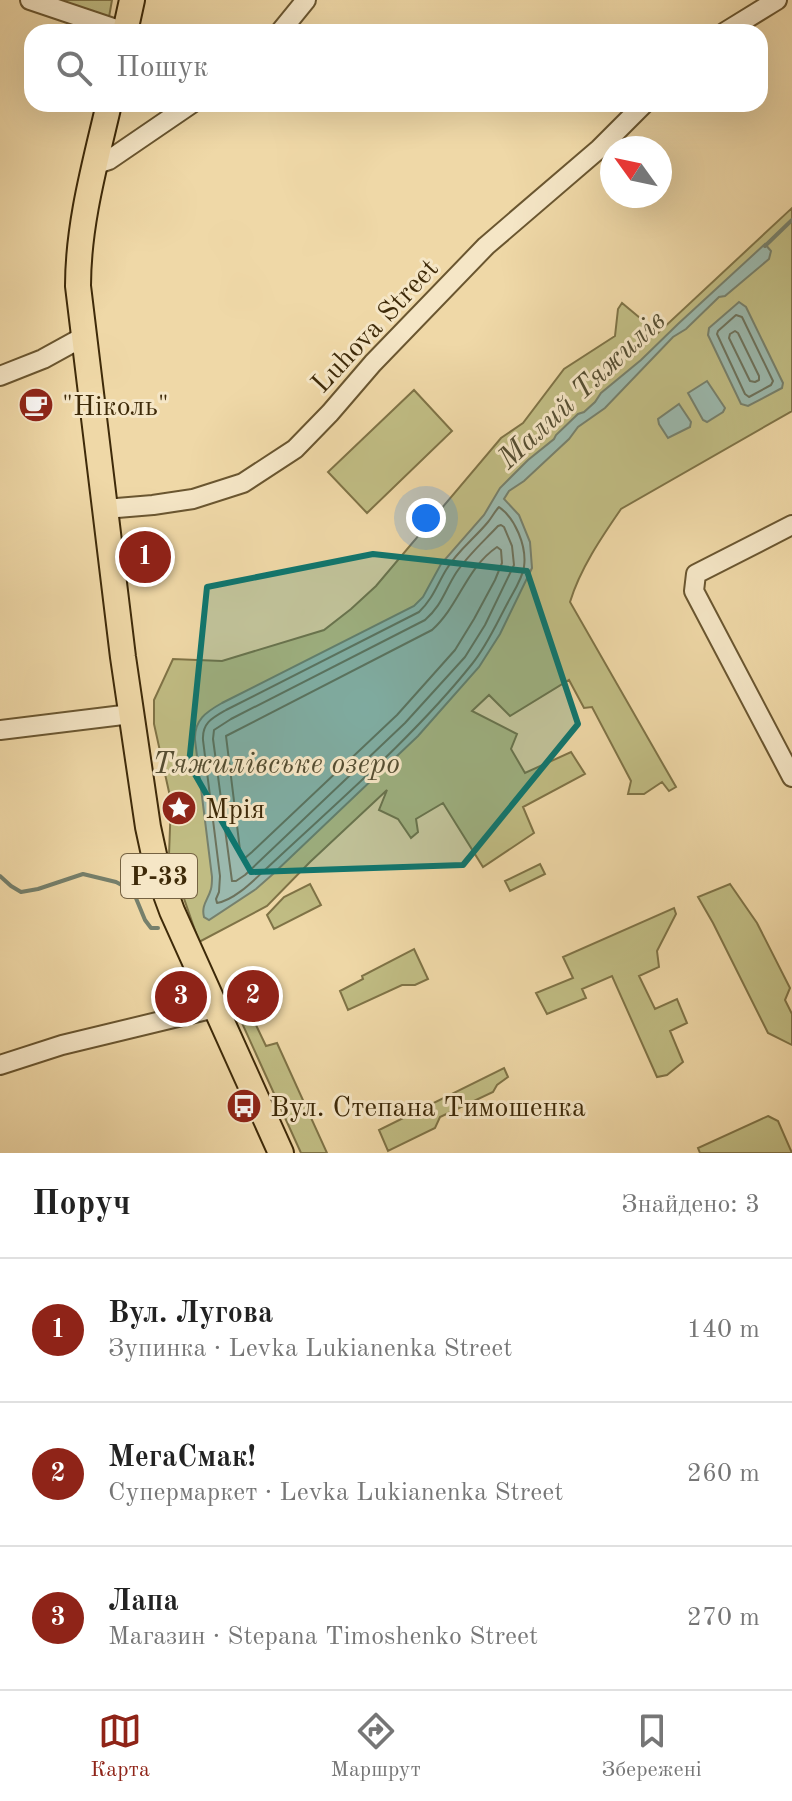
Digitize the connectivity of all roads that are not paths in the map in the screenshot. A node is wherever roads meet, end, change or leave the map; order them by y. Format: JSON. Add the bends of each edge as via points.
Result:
{"nodes":[{"id":1,"x":30,"y":0,"type":"edge"},
{"id":2,"x":132,"y":0,"type":"edge"},
{"id":3,"x":306,"y":0,"type":"edge"},
{"id":4,"x":777,"y":0,"type":"edge"},
{"id":5,"x":101,"y":24,"type":"edge"},
{"id":6,"x":127,"y":24,"type":"edge"},
{"id":7,"x":286,"y":24,"type":"edge"},
{"id":8,"x":738,"y":24,"type":"edge"},
{"id":9,"x":107,"y":112,"type":"edge"},
{"id":10,"x":179,"y":112,"type":"edge"},
{"id":11,"x":636,"y":112,"type":"edge"},
{"id":12,"x":94,"y":165,"type":"junction"},
{"id":13,"x":83,"y":337,"type":"junction"},
{"id":14,"x":0,"y":376,"type":"edge"},
{"id":15,"x":105,"y":509,"type":"junction"},
{"id":16,"x":792,"y":525,"type":"edge"},
{"id":17,"x":131,"y":714,"type":"junction"},
{"id":18,"x":0,"y":730,"type":"edge"},
{"id":19,"x":792,"y":777,"type":"edge"},
{"id":20,"x":215,"y":1008,"type":"junction"},
{"id":21,"x":0,"y":1065,"type":"edge"},
{"id":22,"x":280,"y":1147,"type":"edge"}],
"edges":[{"from":1,"to":5,"type":"street"},
{"from":2,"to":6,"type":"main road"},
{"from":3,"to":7,"type":"street"},
{"from":4,"to":8,"type":"street"},
{"from":9,"to":12,"type":"main road","number":"Р-33"},
{"from":10,"to":12,"type":"street"},
{"from":11,"to":15,"type":"street","name":"Luhova Street","via":[[486,246],[295,449],[243,483],[193,499]]},
{"from":12,"to":13,"type":"main road","number":"Р-33","via":[[78,263]]},
{"from":13,"to":14,"type":"street"},
{"from":13,"to":15,"type":"main road","number":"Р-33"},
{"from":15,"to":17,"type":"main road","number":"Р-33"},
{"from":16,"to":19,"type":"street","via":[[696,574],[694,591]]},
{"from":17,"to":18,"type":"street"},
{"from":17,"to":20,"type":"main road","number":"Р-33","via":[[158,873]]},
{"from":20,"to":21,"type":"street"},
{"from":20,"to":22,"type":"main road","number":"Р-33"}]}
